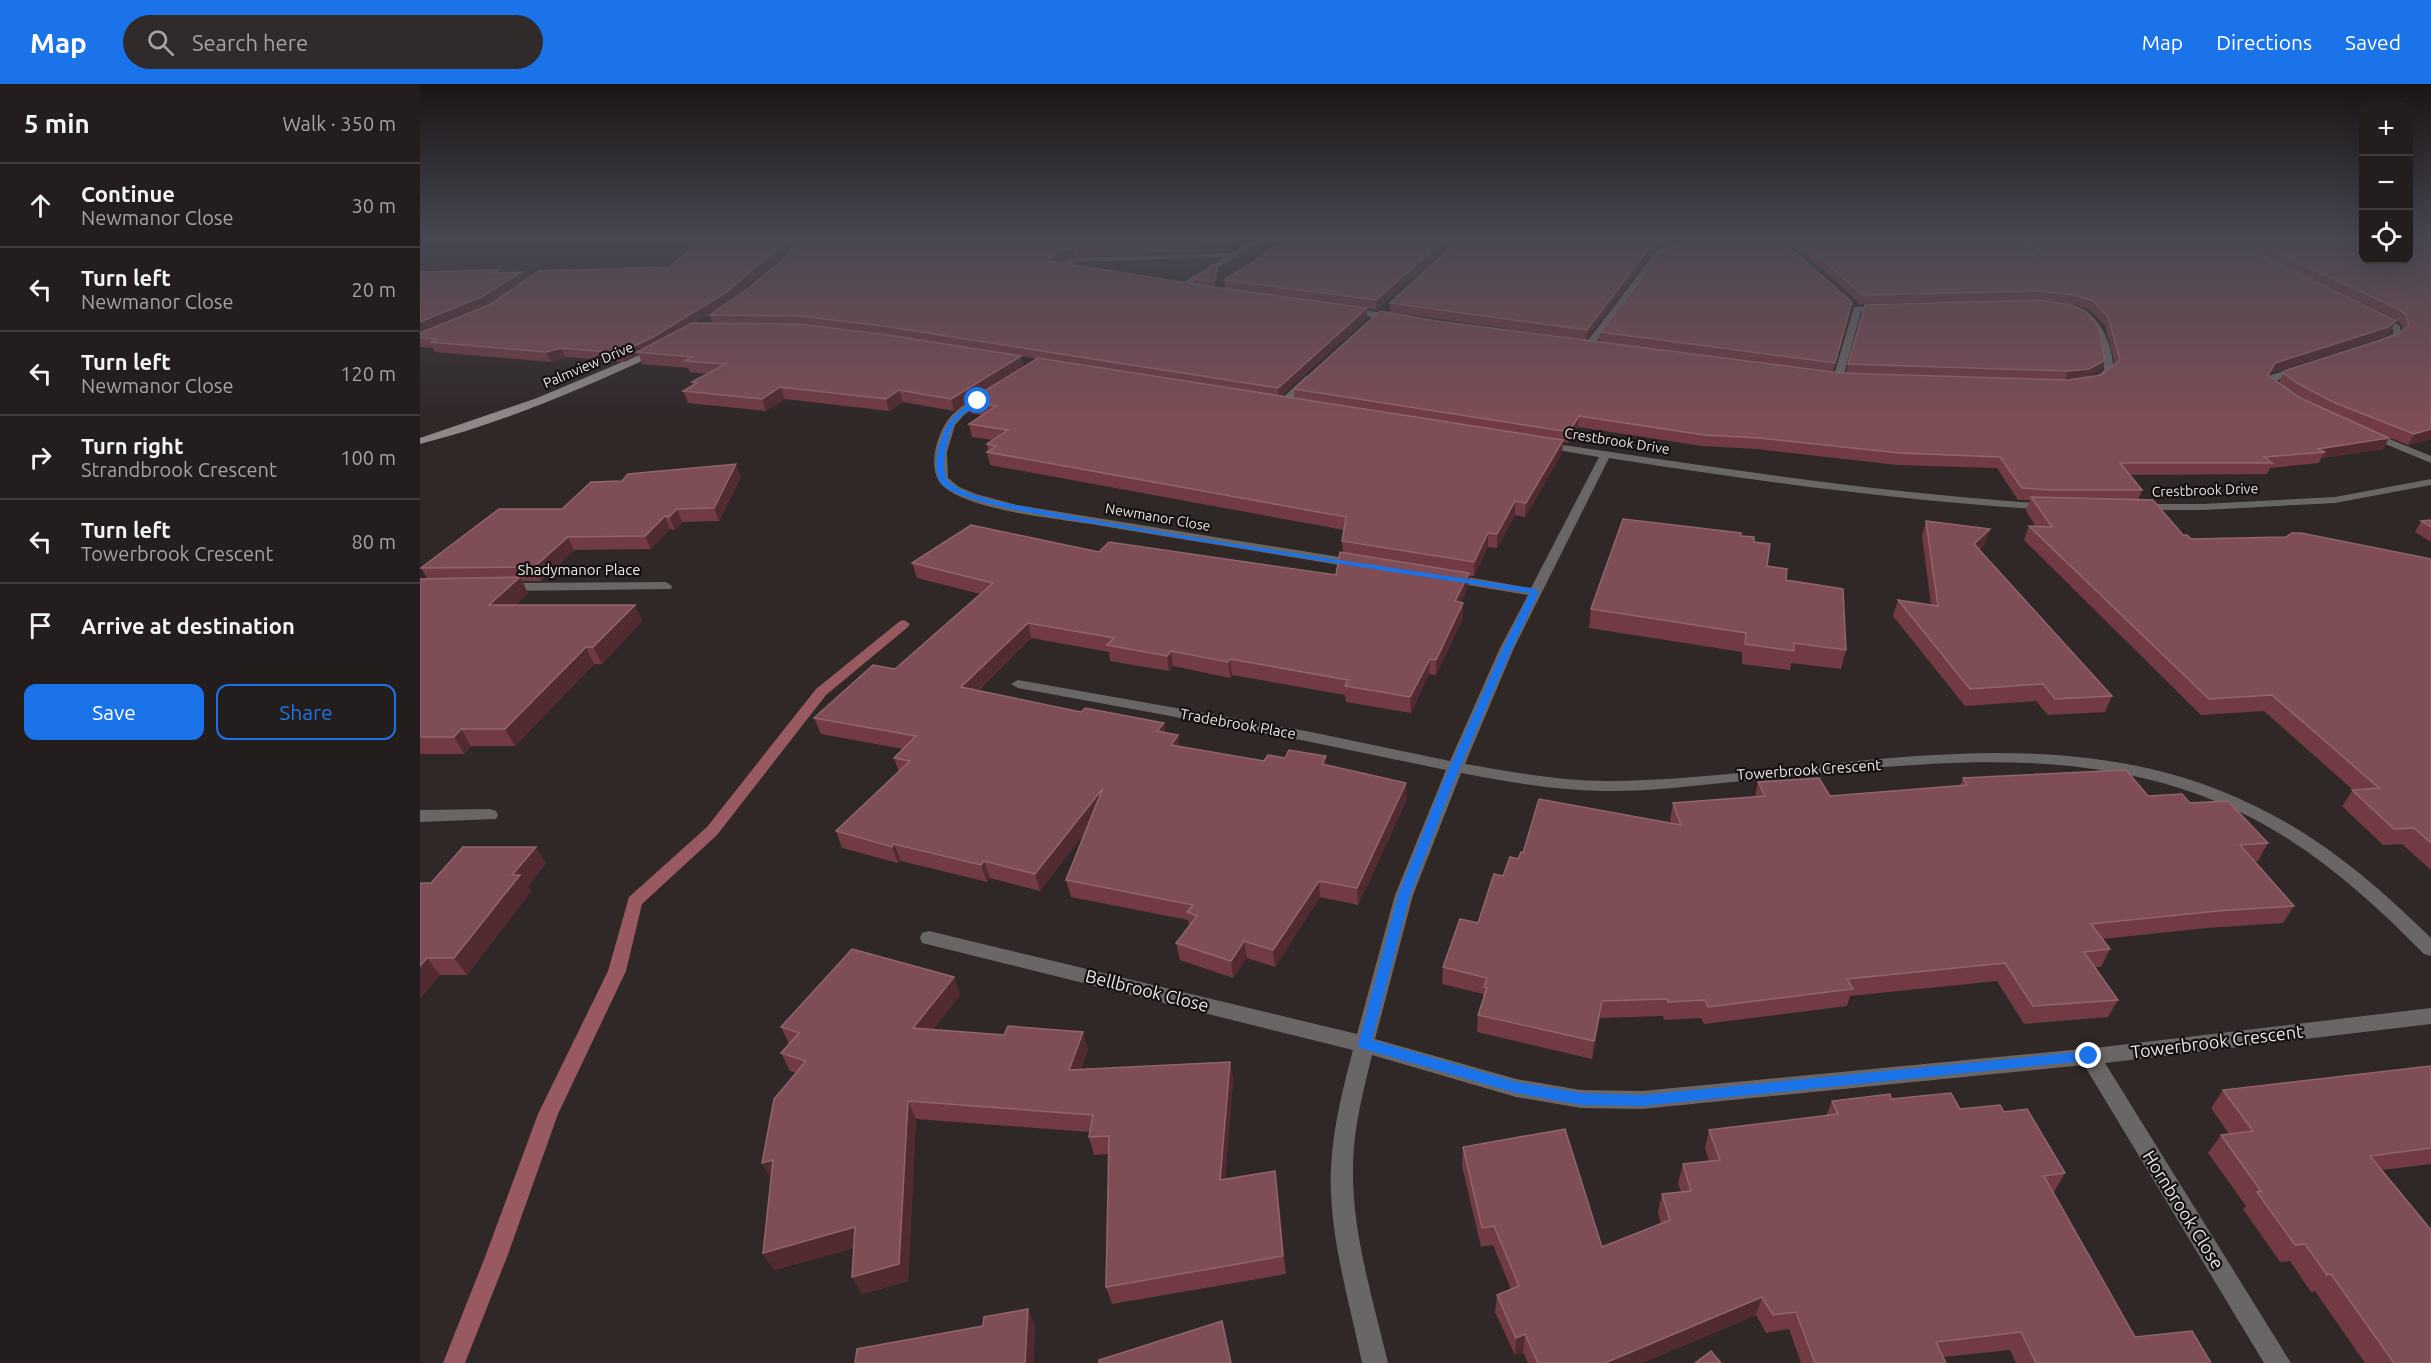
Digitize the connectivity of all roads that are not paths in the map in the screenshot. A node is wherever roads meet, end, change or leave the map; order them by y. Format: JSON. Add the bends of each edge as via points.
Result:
{"nodes":[{"id":1,"x":1624,"y":299,"type":"edge"},
{"id":2,"x":1848,"y":302,"type":"edge"},
{"id":3,"x":1332,"y":307,"type":"edge"},
{"id":4,"x":1385,"y":308,"type":"edge"},
{"id":5,"x":1892,"y":308,"type":"edge"},
{"id":6,"x":1857,"y":309,"type":"junction"},
{"id":7,"x":2072,"y":309,"type":"edge"},
{"id":8,"x":2368,"y":312,"type":"edge"},
{"id":9,"x":1376,"y":315,"type":"junction"},
{"id":10,"x":1407,"y":320,"type":"edge"},
{"id":11,"x":1367,"y":323,"type":"edge"},
{"id":12,"x":1577,"y":344,"type":"edge"},
{"id":13,"x":2376,"y":344,"type":"edge"},
{"id":14,"x":1589,"y":345,"type":"junction"},
{"id":15,"x":666,"y":346,"type":"edge"},
{"id":16,"x":1600,"y":347,"type":"edge"},
{"id":17,"x":2308,"y":366,"type":"edge"},
{"id":18,"x":1316,"y":372,"type":"edge"},
{"id":19,"x":1826,"y":377,"type":"edge"},
{"id":20,"x":2089,"y":383,"type":"edge"},
{"id":21,"x":998,"y":389,"type":"edge"},
{"id":22,"x":2287,"y":398,"type":"edge"},
{"id":23,"x":1292,"y":406,"type":"edge"},
{"id":24,"x":2357,"y":429,"type":"edge"},
{"id":25,"x":420,"y":441,"type":"edge"},
{"id":26,"x":1537,"y":444,"type":"edge"},
{"id":27,"x":1606,"y":454,"type":"junction"},
{"id":28,"x":2431,"y":459,"type":"edge"},
{"id":29,"x":2431,"y":482,"type":"edge"},
{"id":30,"x":2058,"y":507,"type":"edge"},
{"id":31,"x":2126,"y":507,"type":"edge"},
{"id":32,"x":1373,"y":567,"type":"edge"},
{"id":33,"x":1443,"y":577,"type":"edge"},
{"id":34,"x":666,"y":586,"type":"dead end"},
{"id":35,"x":490,"y":587,"type":"edge"},
{"id":36,"x":1535,"y":592,"type":"junction"},
{"id":37,"x":1018,"y":684,"type":"dead end"},
{"id":38,"x":1456,"y":767,"type":"junction"},
{"id":39,"x":490,"y":815,"type":"dead end"},
{"id":40,"x":420,"y":816,"type":"edge"},
{"id":41,"x":929,"y":938,"type":"dead end"},
{"id":42,"x":2431,"y":949,"type":"edge"},
{"id":43,"x":2431,"y":1016,"type":"edge"},
{"id":44,"x":1364,"y":1044,"type":"junction"},
{"id":45,"x":2089,"y":1056,"type":"junction"},
{"id":46,"x":1375,"y":1363,"type":"edge"},
{"id":47,"x":2278,"y":1363,"type":"edge"}],
"edges":[{"from":1,"to":14,"type":"street"},
{"from":2,"to":6,"type":"street"},
{"from":3,"to":9,"type":"street"},
{"from":4,"to":9,"type":"street"},
{"from":5,"to":6,"type":"street"},
{"from":6,"to":19,"type":"street","via":[[1843,379]]},
{"from":7,"to":20,"type":"street","via":[[2085,314],[2099,327],[2108,362],[2109,371]]},
{"from":8,"to":13,"type":"street","via":[[2397,328],[2398,335]]},
{"from":9,"to":10,"type":"street"},
{"from":9,"to":11,"type":"street"},
{"from":12,"to":14,"type":"street"},
{"from":14,"to":16,"type":"street"},
{"from":15,"to":25,"type":"street","name":"Palmview Drive","via":[[560,392]]},
{"from":17,"to":22,"type":"street","via":[[2274,376],[2274,390]]},
{"from":18,"to":23,"type":"street","via":[[1276,403]]},
{"from":21,"to":32,"type":"street","name":"Newmanor Close","via":[[963,411],[947,430],[940,471],[945,482],[962,493],[1017,508]]},
{"from":24,"to":28,"type":"street"},
{"from":26,"to":27,"type":"street","name":"Crestbrook Drive"},
{"from":27,"to":30,"type":"street","name":"Crestbrook Drive","via":[[1754,478],[1904,496]]},
{"from":27,"to":36,"type":"street"},
{"from":29,"to":31,"type":"street","name":"Crestbrook Drive","via":[[2336,500]]},
{"from":33,"to":36,"type":"street"},
{"from":34,"to":35,"type":"street","name":"Shadymanor Place"},
{"from":36,"to":38,"type":"street"},
{"from":37,"to":38,"type":"street","name":"Tradebrook Place"},
{"from":38,"to":42,"type":"street","name":"Towerbrook Crescent","via":[[1585,786],[1961,759],[2029,757],[2119,766],[2191,786],[2247,808],[2311,845],[2373,892]]},
{"from":38,"to":44,"type":"street","via":[[1404,895]]},
{"from":39,"to":40,"type":"street"},
{"from":41,"to":44,"type":"street","name":"Bellbrook Close"},
{"from":43,"to":45,"type":"street","name":"Towerbrook Crescent"},
{"from":44,"to":45,"type":"street","name":"Towerbrook Crescent","via":[[1516,1088],[1581,1099],[1642,1101]]},
{"from":44,"to":46,"type":"street","via":[[1348,1110],[1342,1168],[1346,1232]]},
{"from":45,"to":47,"type":"street","name":"Hornbrook Close"}]}
